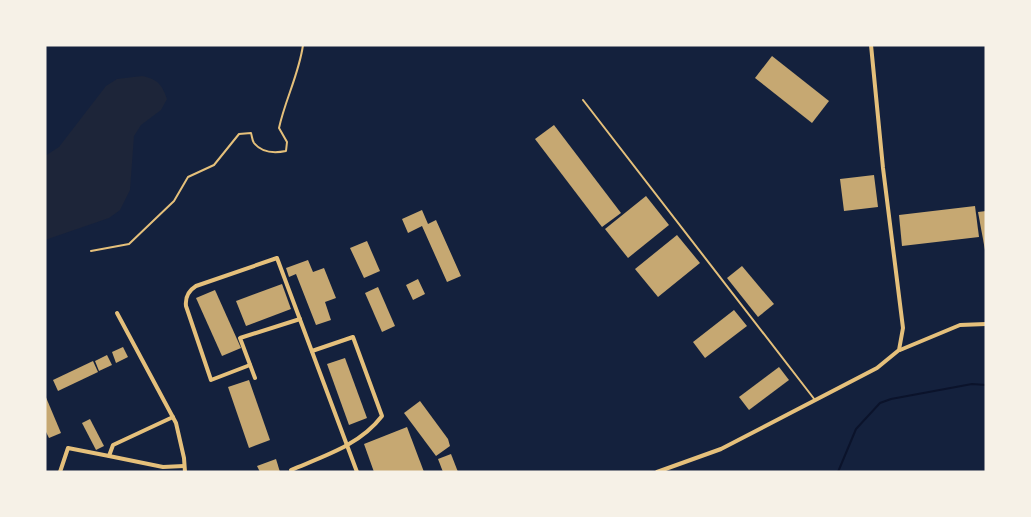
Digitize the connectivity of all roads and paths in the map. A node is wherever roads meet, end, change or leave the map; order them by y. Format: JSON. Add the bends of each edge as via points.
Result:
{"nodes":[{"id":1,"x":303,"y":45,"type":"edge"},
{"id":2,"x":871,"y":45,"type":"edge"},
{"id":3,"x":583,"y":100,"type":"dead end"},
{"id":4,"x":91,"y":251,"type":"dead end"},
{"id":5,"x":117,"y":313,"type":"dead end"},
{"id":6,"x":300,"y":319,"type":"junction"},
{"id":7,"x":986,"y":324,"type":"edge"},
{"id":8,"x":899,"y":350,"type":"junction"},
{"id":9,"x":312,"y":351,"type":"junction"},
{"id":10,"x":250,"y":365,"type":"junction"},
{"id":11,"x":255,"y":378,"type":"dead end"},
{"id":12,"x":815,"y":400,"type":"junction"},
{"id":13,"x":173,"y":417,"type":"junction"},
{"id":14,"x":347,"y":446,"type":"junction"},
{"id":15,"x":109,"y":456,"type":"junction"},
{"id":16,"x":184,"y":466,"type":"junction"},
{"id":17,"x":291,"y":470,"type":"dead end"},
{"id":18,"x":60,"y":472,"type":"edge"},
{"id":19,"x":185,"y":472,"type":"edge"},
{"id":20,"x":357,"y":472,"type":"edge"},
{"id":21,"x":657,"y":472,"type":"edge"}],
"edges":[{"from":1,"to":4,"type":"lane","via":[[279,128],[287,142],[286,151],[263,149],[254,143],[251,133],[239,134],[214,165],[188,177],[174,201],[129,244]]},
{"from":2,"to":8,"type":"street","via":[[903,328]]},
{"from":3,"to":12,"type":"lane"},
{"from":5,"to":13,"type":"street"},
{"from":6,"to":9,"type":"street"},
{"from":6,"to":10,"type":"street","via":[[240,338]]},
{"from":6,"to":10,"type":"street","via":[[277,258],[192,289],[186,296],[186,306],[211,380]]},
{"from":7,"to":8,"type":"street","via":[[960,325]]},
{"from":8,"to":12,"type":"street","via":[[878,368]]},
{"from":9,"to":14,"type":"street"},
{"from":9,"to":14,"type":"street","via":[[353,337],[382,416],[374,427]]},
{"from":10,"to":11,"type":"street"},
{"from":12,"to":21,"type":"street","via":[[721,449]]},
{"from":13,"to":15,"type":"street","via":[[113,445]]},
{"from":13,"to":16,"type":"street"},
{"from":14,"to":17,"type":"street"},
{"from":14,"to":20,"type":"street"},
{"from":15,"to":16,"type":"street","via":[[163,467]]},
{"from":15,"to":18,"type":"street","via":[[68,448]]},
{"from":16,"to":19,"type":"street"}]}
